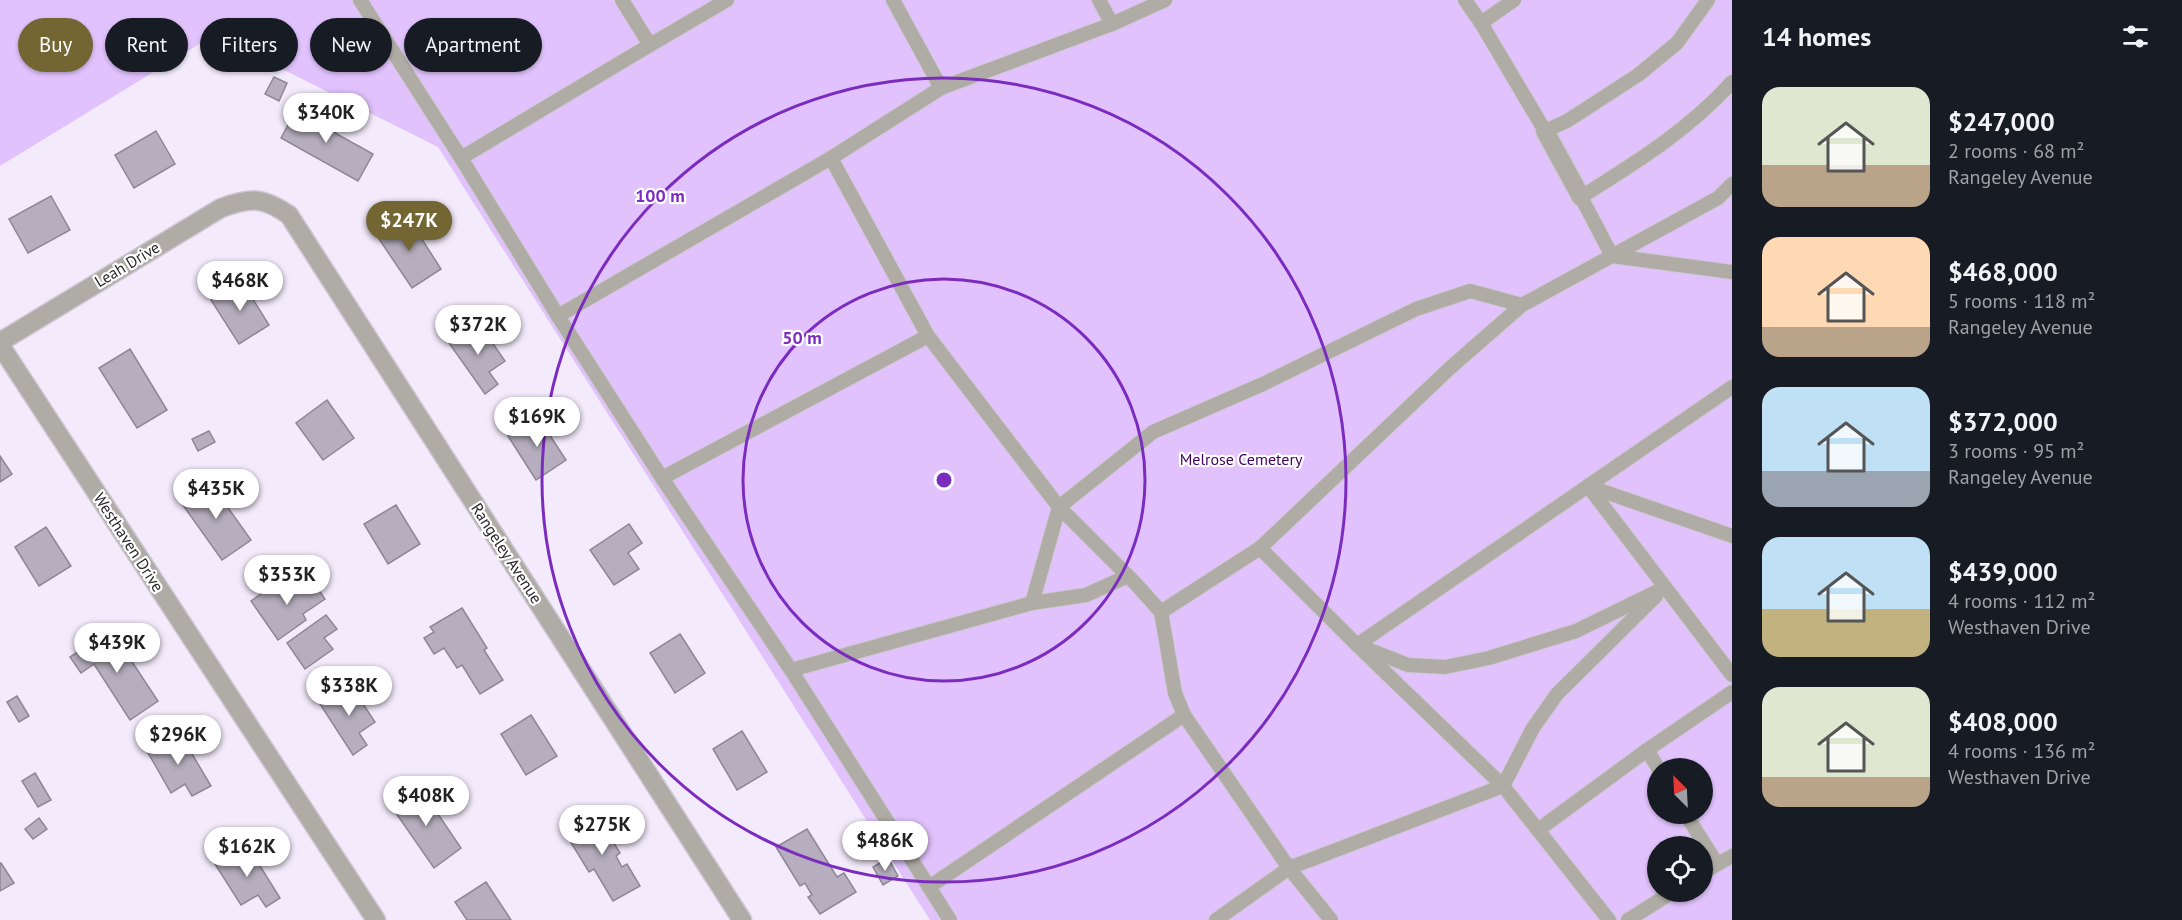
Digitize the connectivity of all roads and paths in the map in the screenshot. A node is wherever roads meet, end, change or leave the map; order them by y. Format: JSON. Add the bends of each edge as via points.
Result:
{"nodes":[{"id":1,"x":360,"y":0,"type":"edge"},
{"id":2,"x":622,"y":0,"type":"edge"},
{"id":3,"x":728,"y":0,"type":"edge"},
{"id":4,"x":893,"y":0,"type":"edge"},
{"id":5,"x":1099,"y":0,"type":"edge"},
{"id":6,"x":1165,"y":0,"type":"edge"},
{"id":7,"x":1465,"y":0,"type":"edge"},
{"id":8,"x":1514,"y":0,"type":"edge"},
{"id":9,"x":1708,"y":0,"type":"edge"},
{"id":10,"x":1480,"y":23,"type":"junction"},
{"id":11,"x":1112,"y":24,"type":"junction"},
{"id":12,"x":650,"y":45,"type":"junction"},
{"id":13,"x":1732,"y":82,"type":"edge"},
{"id":14,"x":941,"y":88,"type":"junction"},
{"id":15,"x":1545,"y":131,"type":"junction"},
{"id":16,"x":461,"y":158,"type":"junction"},
{"id":17,"x":831,"y":158,"type":"junction"},
{"id":18,"x":1732,"y":184,"type":"edge"},
{"id":19,"x":1581,"y":197,"type":"junction"},
{"id":20,"x":259,"y":200,"type":"joint"},
{"id":21,"x":1612,"y":256,"type":"junction"},
{"id":22,"x":1732,"y":272,"type":"edge"},
{"id":23,"x":1522,"y":305,"type":"junction"},
{"id":24,"x":558,"y":316,"type":"junction"},
{"id":25,"x":928,"y":336,"type":"junction"},
{"id":26,"x":0,"y":343,"type":"edge"},
{"id":27,"x":1732,"y":387,"type":"edge"},
{"id":28,"x":662,"y":478,"type":"junction"},
{"id":29,"x":1587,"y":486,"type":"junction"},
{"id":30,"x":1059,"y":507,"type":"junction"},
{"id":31,"x":1732,"y":536,"type":"edge"},
{"id":32,"x":1260,"y":548,"type":"junction"},
{"id":33,"x":1128,"y":576,"type":"junction"},
{"id":34,"x":1664,"y":588,"type":"junction"},
{"id":35,"x":1032,"y":603,"type":"junction"},
{"id":36,"x":1161,"y":612,"type":"junction"},
{"id":37,"x":1357,"y":645,"type":"junction"},
{"id":38,"x":791,"y":670,"type":"junction"},
{"id":39,"x":1732,"y":675,"type":"edge"},
{"id":40,"x":1732,"y":692,"type":"edge"},
{"id":41,"x":1184,"y":715,"type":"junction"},
{"id":42,"x":1647,"y":750,"type":"junction"},
{"id":43,"x":1652,"y":758,"type":"edge"},
{"id":44,"x":1503,"y":786,"type":"junction"},
{"id":45,"x":1692,"y":824,"type":"edge"},
{"id":46,"x":1538,"y":830,"type":"junction"},
{"id":47,"x":1732,"y":856,"type":"edge"},
{"id":48,"x":1717,"y":864,"type":"junction"},
{"id":49,"x":1713,"y":866,"type":"edge"},
{"id":50,"x":1290,"y":867,"type":"junction"},
{"id":51,"x":929,"y":887,"type":"junction"},
{"id":52,"x":1657,"y":902,"type":"edge"},
{"id":53,"x":376,"y":920,"type":"edge"},
{"id":54,"x":742,"y":920,"type":"edge"},
{"id":55,"x":950,"y":920,"type":"edge"},
{"id":56,"x":1216,"y":920,"type":"edge"},
{"id":57,"x":1331,"y":920,"type":"edge"},
{"id":58,"x":1609,"y":920,"type":"edge"},
{"id":59,"x":1628,"y":920,"type":"edge"}],
"edges":[{"from":1,"to":16,"type":"lane"},
{"from":2,"to":12,"type":"lane"},
{"from":3,"to":12,"type":"lane"},
{"from":4,"to":14,"type":"lane"},
{"from":5,"to":11,"type":"lane"},
{"from":6,"to":11,"type":"lane"},
{"from":7,"to":10,"type":"lane"},
{"from":8,"to":10,"type":"lane"},
{"from":9,"to":15,"type":"lane","via":[[1677,43],[1638,75]]},
{"from":10,"to":15,"type":"lane"},
{"from":11,"to":14,"type":"lane"},
{"from":12,"to":16,"type":"lane"},
{"from":13,"to":19,"type":"lane","via":[[1658,149]]},
{"from":14,"to":17,"type":"lane"},
{"from":15,"to":19,"type":"street"},
{"from":16,"to":24,"type":"lane"},
{"from":17,"to":24,"type":"lane"},
{"from":17,"to":25,"type":"lane"},
{"from":18,"to":21,"type":"lane","via":[[1718,198]]},
{"from":19,"to":21,"type":"lane"},
{"from":20,"to":26,"type":"street","name":"Leah Drive","via":[[242,201],[205,217]]},
{"from":20,"to":54,"type":"street","name":"Rangeley Avenue","via":[[274,204],[289,215],[302,232]]},
{"from":21,"to":22,"type":"lane"},
{"from":21,"to":23,"type":"lane"},
{"from":23,"to":30,"type":"lane","via":[[1470,291],[1416,309],[1263,384],[1153,432]]},
{"from":23,"to":32,"type":"lane"},
{"from":24,"to":28,"type":"lane"},
{"from":25,"to":28,"type":"lane"},
{"from":25,"to":30,"type":"lane"},
{"from":26,"to":53,"type":"street","name":"Westhaven Drive"},
{"from":27,"to":29,"type":"lane"},
{"from":28,"to":38,"type":"lane"},
{"from":29,"to":31,"type":"lane"},
{"from":29,"to":34,"type":"lane"},
{"from":29,"to":37,"type":"lane"},
{"from":30,"to":33,"type":"lane"},
{"from":30,"to":35,"type":"lane"},
{"from":32,"to":36,"type":"lane"},
{"from":32,"to":37,"type":"lane"},
{"from":33,"to":35,"type":"lane","via":[[1086,595]]},
{"from":33,"to":36,"type":"lane"},
{"from":34,"to":37,"type":"lane","via":[[1576,631],[1445,667],[1408,665]]},
{"from":34,"to":39,"type":"lane"},
{"from":34,"to":44,"type":"lane","via":[[1557,694],[1533,728]]},
{"from":35,"to":38,"type":"lane"},
{"from":36,"to":41,"type":"lane","via":[[1175,693]]},
{"from":37,"to":44,"type":"lane"},
{"from":38,"to":51,"type":"lane"},
{"from":40,"to":42,"type":"lane"},
{"from":41,"to":50,"type":"lane"},
{"from":41,"to":51,"type":"lane"},
{"from":42,"to":43,"type":"lane"},
{"from":42,"to":46,"type":"lane"},
{"from":44,"to":46,"type":"lane"},
{"from":44,"to":50,"type":"lane"},
{"from":45,"to":48,"type":"lane"},
{"from":46,"to":58,"type":"lane"},
{"from":47,"to":48,"type":"lane"},
{"from":48,"to":49,"type":"lane"},
{"from":50,"to":56,"type":"lane"},
{"from":50,"to":57,"type":"lane"},
{"from":51,"to":55,"type":"lane"},
{"from":52,"to":59,"type":"lane"}]}
